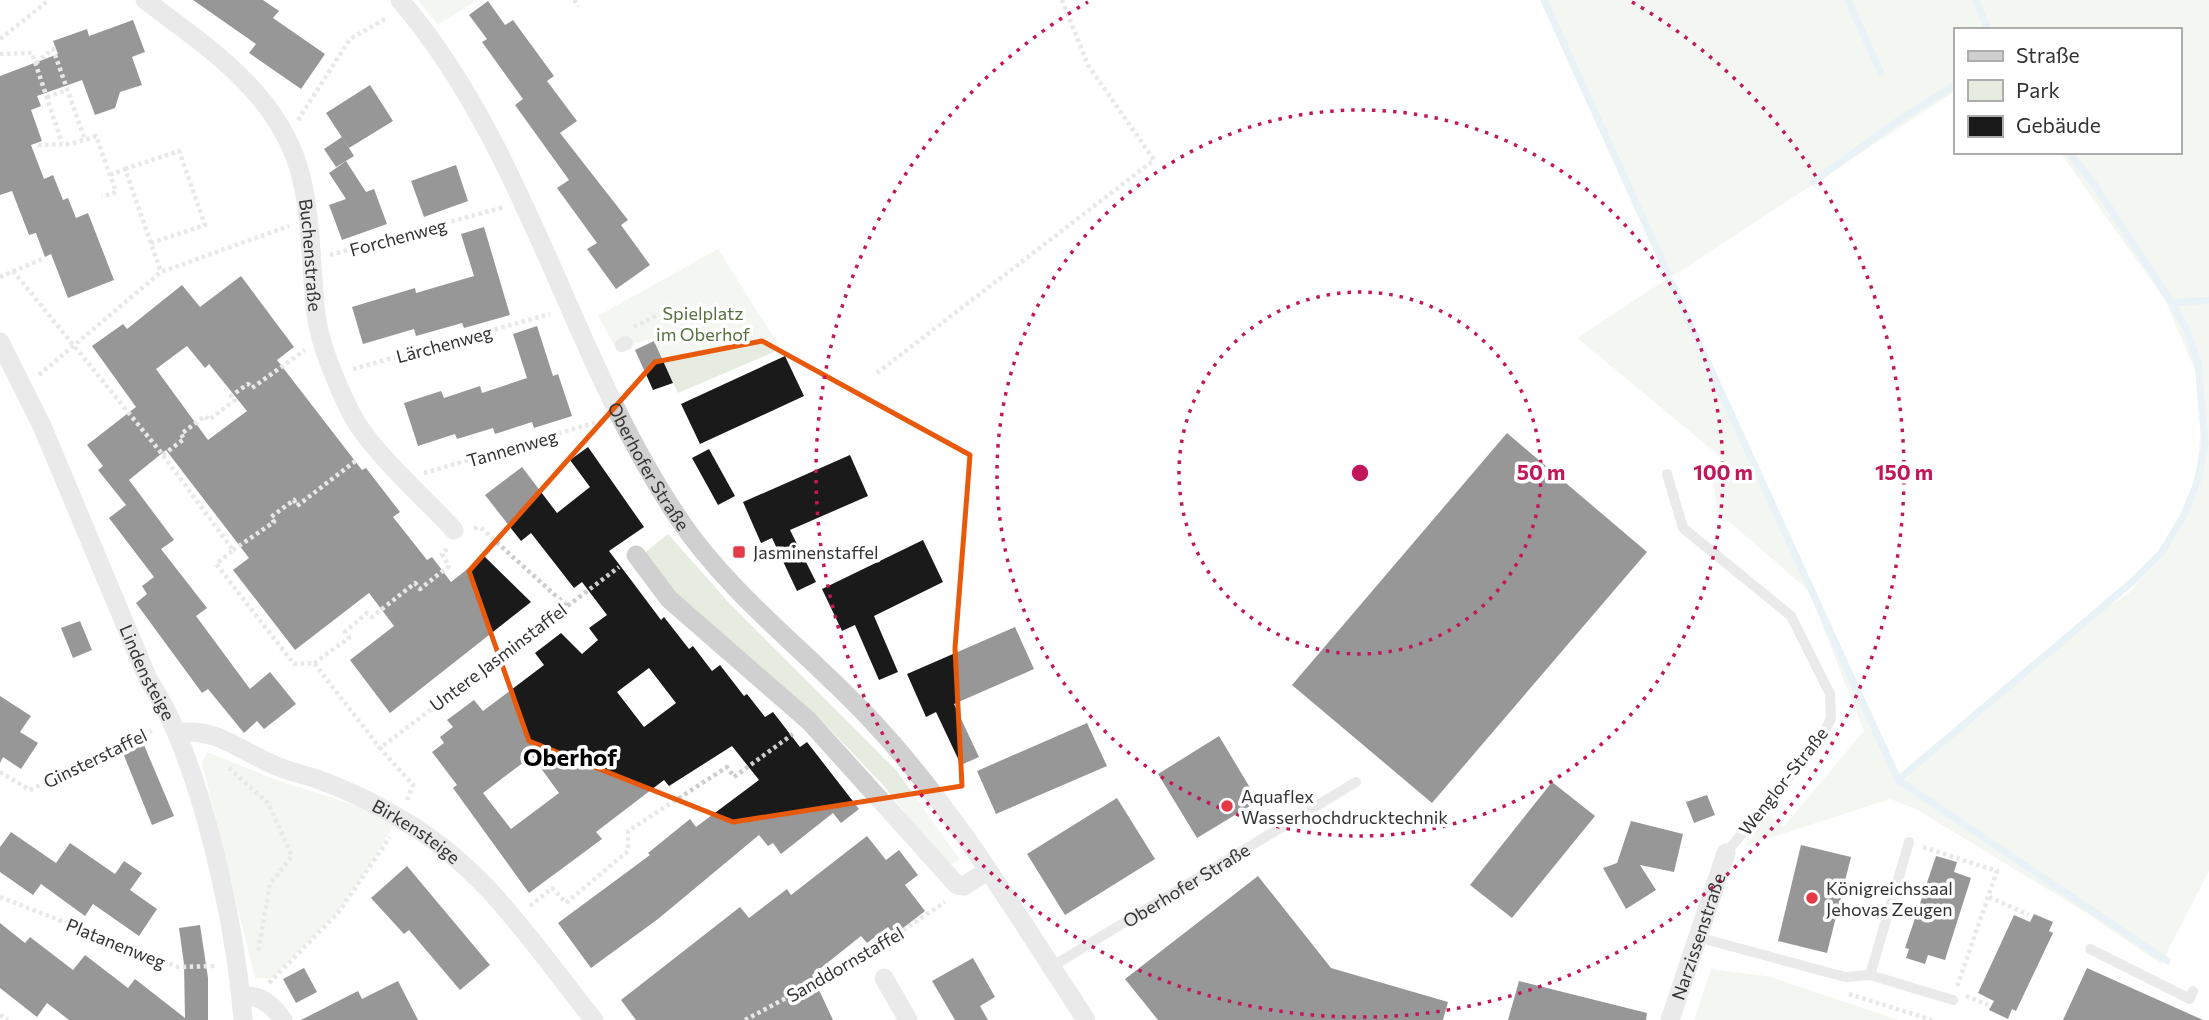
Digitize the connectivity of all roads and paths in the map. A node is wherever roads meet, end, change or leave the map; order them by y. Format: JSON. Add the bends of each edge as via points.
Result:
{"nodes":[{"id":1,"x":49,"y":0,"type":"edge"},
{"id":2,"x":145,"y":0,"type":"edge"},
{"id":3,"x":574,"y":0,"type":"edge"},
{"id":4,"x":1062,"y":0,"type":"edge"},
{"id":5,"x":403,"y":3,"type":"edge"},
{"id":6,"x":579,"y":6,"type":"dead end"},
{"id":7,"x":2,"y":38,"type":"edge"},
{"id":8,"x":0,"y":54,"type":"edge"},
{"id":9,"x":36,"y":63,"type":"junction"},
{"id":10,"x":67,"y":90,"type":"junction"},
{"id":11,"x":47,"y":97,"type":"junction"},
{"id":12,"x":296,"y":123,"type":"dead end"},
{"id":13,"x":85,"y":140,"type":"junction"},
{"id":14,"x":61,"y":142,"type":"junction"},
{"id":15,"x":38,"y":145,"type":"dead end"},
{"id":16,"x":125,"y":169,"type":"junction"},
{"id":17,"x":110,"y":175,"type":"junction"},
{"id":18,"x":102,"y":197,"type":"dead end"},
{"id":19,"x":478,"y":216,"type":"dead end"},
{"id":20,"x":284,"y":227,"type":"dead end"},
{"id":21,"x":151,"y":243,"type":"junction"},
{"id":22,"x":318,"y":258,"type":"dead end"},
{"id":23,"x":42,"y":259,"type":"dead end"},
{"id":24,"x":13,"y":271,"type":"junction"},
{"id":25,"x":161,"y":272,"type":"junction"},
{"id":26,"x":0,"y":277,"type":"edge"},
{"id":27,"x":658,"y":315,"type":"dead end"},
{"id":28,"x":536,"y":319,"type":"dead end"},
{"id":29,"x":623,"y":341,"type":"dead end"},
{"id":30,"x":0,"y":342,"type":"edge"},
{"id":31,"x":73,"y":344,"type":"junction"},
{"id":32,"x":301,"y":352,"type":"dead end"},
{"id":33,"x":352,"y":369,"type":"dead end"},
{"id":34,"x":877,"y":373,"type":"dead end"},
{"id":35,"x":36,"y":377,"type":"dead end"},
{"id":36,"x":593,"y":423,"type":"dead end"},
{"id":37,"x":163,"y":455,"type":"junction"},
{"id":38,"x":355,"y":461,"type":"dead end"},
{"id":39,"x":432,"y":471,"type":"dead end"},
{"id":40,"x":1667,"y":474,"type":"dead end"},
{"id":41,"x":454,"y":530,"type":"joint"},
{"id":42,"x":447,"y":550,"type":"dead end"},
{"id":43,"x":233,"y":551,"type":"junction"},
{"id":44,"x":636,"y":555,"type":"joint"},
{"id":45,"x":567,"y":606,"type":"junction"},
{"id":46,"x":313,"y":663,"type":"junction"},
{"id":47,"x":154,"y":730,"type":"dead end"},
{"id":48,"x":799,"y":730,"type":"dead end"},
{"id":49,"x":178,"y":733,"type":"junction"},
{"id":50,"x":380,"y":748,"type":"junction"},
{"id":51,"x":0,"y":772,"type":"edge"},
{"id":52,"x":1356,"y":782,"type":"dead end"},
{"id":53,"x":413,"y":785,"type":"dead end"},
{"id":54,"x":268,"y":803,"type":"dead end"},
{"id":55,"x":394,"y":831,"type":"dead end"},
{"id":56,"x":1909,"y":842,"type":"joint"},
{"id":57,"x":1726,"y":853,"type":"joint"},
{"id":58,"x":987,"y":871,"type":"junction"},
{"id":59,"x":0,"y":897,"type":"edge"},
{"id":60,"x":1989,"y":897,"type":"junction"},
{"id":61,"x":533,"y":904,"type":"dead end"},
{"id":62,"x":943,"y":906,"type":"dead end"},
{"id":63,"x":2029,"y":915,"type":"dead end"},
{"id":64,"x":1697,"y":937,"type":"junction"},
{"id":65,"x":2090,"y":949,"type":"dead end"},
{"id":66,"x":257,"y":958,"type":"dead end"},
{"id":67,"x":235,"y":965,"type":"junction"},
{"id":68,"x":1052,"y":967,"type":"junction"},
{"id":69,"x":1870,"y":975,"type":"junction"},
{"id":70,"x":274,"y":978,"type":"dead end"},
{"id":71,"x":884,"y":978,"type":"dead end"},
{"id":72,"x":2193,"y":991,"type":"dead end"},
{"id":73,"x":241,"y":996,"type":"junction"},
{"id":74,"x":1953,"y":1000,"type":"dead end"},
{"id":75,"x":1988,"y":1005,"type":"dead end"},
{"id":76,"x":0,"y":1015,"type":"edge"},
{"id":77,"x":8,"y":1020,"type":"edge"},
{"id":78,"x":243,"y":1020,"type":"edge"},
{"id":79,"x":283,"y":1020,"type":"edge"},
{"id":80,"x":594,"y":1020,"type":"edge"},
{"id":81,"x":745,"y":1020,"type":"edge"},
{"id":82,"x":908,"y":1020,"type":"edge"},
{"id":83,"x":1086,"y":1020,"type":"edge"},
{"id":84,"x":1670,"y":1020,"type":"edge"}],
"edges":[{"from":1,"to":7,"type":"path"},
{"from":2,"to":41,"type":"street","name":"Buchenstraße","via":[[243,75],[291,149],[304,192],[318,324],[351,413],[374,445]]},
{"from":3,"to":6,"type":"path"},
{"from":4,"to":34,"type":"path","via":[[1088,65],[1154,160]]},
{"from":5,"to":12,"type":"path","via":[[350,39]]},
{"from":5,"to":58,"type":"street","name":"Oberhofer Straße","via":[[441,53],[487,131],[618,416],[681,522],[761,611],[873,723],[950,816]]},
{"from":8,"to":9,"type":"path","via":[[32,53]]},
{"from":9,"to":10,"type":"path","via":[[53,49]]},
{"from":9,"to":11,"type":"path"},
{"from":10,"to":11,"type":"path"},
{"from":10,"to":13,"type":"path"},
{"from":11,"to":14,"type":"path"},
{"from":13,"to":14,"type":"path"},
{"from":13,"to":17,"type":"path","via":[[96,136]]},
{"from":14,"to":15,"type":"path"},
{"from":16,"to":17,"type":"path"},
{"from":16,"to":21,"type":"path"},
{"from":16,"to":21,"type":"path","via":[[179,151],[205,225]]},
{"from":17,"to":18,"type":"path","via":[[116,192]]},
{"from":19,"to":22,"type":"path","name":"Forchenweg"},
{"from":20,"to":25,"type":"path"},
{"from":21,"to":25,"type":"path"},
{"from":23,"to":24,"type":"path"},
{"from":24,"to":26,"type":"path"},
{"from":24,"to":31,"type":"path"},
{"from":25,"to":31,"type":"path"},
{"from":27,"to":29,"type":"path"},
{"from":28,"to":33,"type":"path","name":"Lärchenweg"},
{"from":30,"to":49,"type":"street","name":"Lindensteige","via":[[43,426],[148,679]]},
{"from":31,"to":35,"type":"path"},
{"from":31,"to":37,"type":"path"},
{"from":32,"to":37,"type":"path","via":[[252,388],[248,384],[231,396],[235,400],[209,420],[205,415]]},
{"from":36,"to":39,"type":"path","name":"Tannenweg"},
{"from":37,"to":43,"type":"path"},
{"from":38,"to":43,"type":"path","via":[[297,506],[294,500],[271,517],[274,522]]},
{"from":40,"to":57,"type":"lane","name":"Wenglor-Straße","via":[[1683,527],[1791,615],[1830,694],[1831,718],[1823,735]]},
{"from":41,"to":45,"type":"path","via":[[481,528]]},
{"from":42,"to":46,"type":"path","via":[[442,554],[449,566],[419,589],[415,583],[372,617],[367,613],[345,632],[349,638]]},
{"from":43,"to":46,"type":"path","via":[[216,565],[294,664]]},
{"from":44,"to":45,"type":"path","name":"Untere Jasminstaffel"},
{"from":44,"to":58,"type":"street","via":[[669,599],[809,721],[957,885],[964,886]]},
{"from":45,"to":50,"type":"path","name":"Untere Jasminstaffel"},
{"from":46,"to":50,"type":"path"},
{"from":47,"to":51,"type":"path","name":"Ginsterstaffel","via":[[30,790]]},
{"from":48,"to":61,"type":"path","via":[[734,777],[727,767],[628,831],[628,851],[566,903],[552,888]]},
{"from":49,"to":67,"type":"street","name":"Lindensteige","via":[[215,860]]},
{"from":49,"to":80,"type":"street","name":"Birkensteige","via":[[206,731],[273,765],[373,804],[433,839],[466,864],[517,918]]},
{"from":50,"to":53,"type":"path"},
{"from":52,"to":68,"type":"lane","name":"Oberhofer Straße"},
{"from":54,"to":66,"type":"path","via":[[292,856],[270,884]]},
{"from":55,"to":70,"type":"path","via":[[338,913]]},
{"from":56,"to":60,"type":"path","via":[[1997,871]]},
{"from":56,"to":69,"type":"lane"},
{"from":57,"to":64,"type":"street","name":"Narzissenstraße"},
{"from":58,"to":68,"type":"street","name":"Oberhofer Straße"},
{"from":59,"to":67,"type":"path","name":"Platanenweg","via":[[178,968]]},
{"from":60,"to":63,"type":"path"},
{"from":60,"to":75,"type":"path","via":[[1956,992]]},
{"from":62,"to":81,"type":"path","name":"Sanddornstaffel","via":[[870,953]]},
{"from":64,"to":69,"type":"lane","via":[[1845,977]]},
{"from":64,"to":84,"type":"street","name":"Narzissenstraße"},
{"from":65,"to":72,"type":"lane","via":[[2190,999]]},
{"from":67,"to":73,"type":"street","name":"Lindensteige"},
{"from":68,"to":83,"type":"street","name":"Oberhofer Straße"},
{"from":69,"to":74,"type":"lane"},
{"from":71,"to":82,"type":"street"},
{"from":73,"to":78,"type":"street","name":"Lindensteige"},
{"from":73,"to":79,"type":"street","via":[[269,1004]]},
{"from":76,"to":77,"type":"path"}]}
